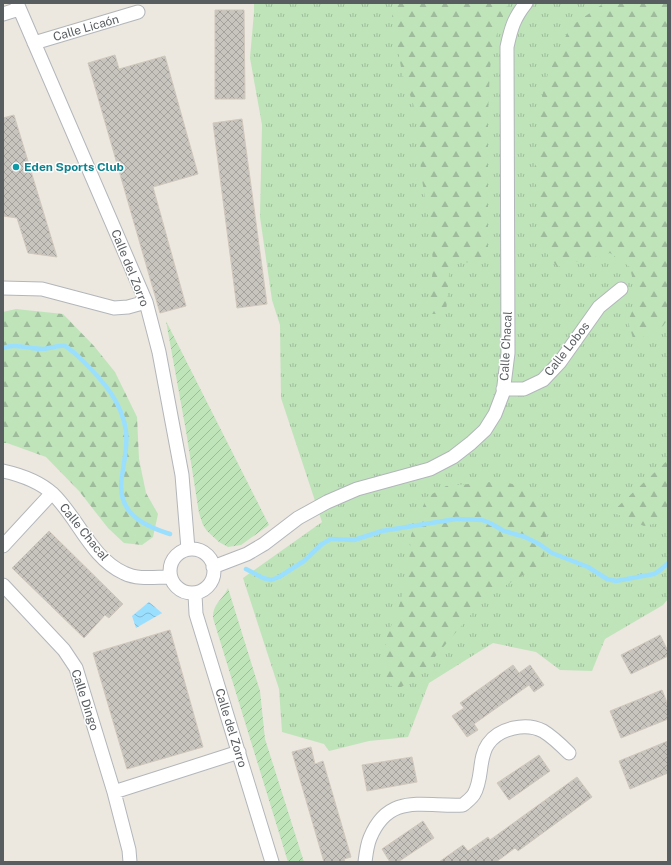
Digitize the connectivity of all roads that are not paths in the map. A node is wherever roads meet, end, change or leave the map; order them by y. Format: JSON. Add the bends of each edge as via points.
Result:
{"nodes":[{"id":1,"x":526,"y":3,"type":"edge"},
{"id":2,"x":18,"y":6,"type":"edge"},
{"id":3,"x":138,"y":12,"type":"dead end"},
{"id":4,"x":3,"y":14,"type":"edge"},
{"id":5,"x":34,"y":43,"type":"junction"},
{"id":6,"x":3,"y":288,"type":"edge"},
{"id":7,"x":621,"y":289,"type":"dead end"},
{"id":8,"x":146,"y":302,"type":"junction"},
{"id":9,"x":503,"y":389,"type":"junction"},
{"id":10,"x":3,"y":471,"type":"edge"},
{"id":11,"x":52,"y":493,"type":"junction"},
{"id":12,"x":3,"y":546,"type":"edge"},
{"id":13,"x":188,"y":549,"type":"junction"},
{"id":14,"x":213,"y":568,"type":"junction"},
{"id":15,"x":170,"y":578,"type":"junction"},
{"id":16,"x":3,"y":585,"type":"edge"},
{"id":17,"x":195,"y":594,"type":"junction"},
{"id":18,"x":239,"y":752,"type":"junction"},
{"id":19,"x":569,"y":753,"type":"dead end"},
{"id":20,"x":114,"y":792,"type":"junction"},
{"id":21,"x":130,"y":862,"type":"edge"},
{"id":22,"x":272,"y":862,"type":"edge"},
{"id":23,"x":364,"y":862,"type":"edge"}],
"edges":[{"from":1,"to":9,"type":"street","name":"Calle Chacal","via":[[510,30],[507,46],[508,340]]},
{"from":2,"to":4,"type":"street"},
{"from":2,"to":5,"type":"street","name":"Calle del Zorro"},
{"from":3,"to":5,"type":"street","name":"Calle Licaón"},
{"from":5,"to":8,"type":"street","name":"Calle del Zorro"},
{"from":6,"to":8,"type":"street","via":[[42,289],[114,308]]},
{"from":7,"to":9,"type":"street","name":"Calle Lobos","via":[[599,307],[560,362],[543,380],[524,389]]},
{"from":8,"to":13,"type":"street","name":"Calle del Zorro","via":[[159,352],[180,460]]},
{"from":9,"to":14,"type":"street","name":"Calle Chacal","via":[[495,414],[485,430],[453,457],[430,469],[356,489],[327,502],[298,518],[247,554]]},
{"from":10,"to":11,"type":"street","name":"Calle Chacal","via":[[34,481]]},
{"from":11,"to":12,"type":"street"},
{"from":11,"to":15,"type":"street","name":"Calle Chacal","via":[[99,553],[111,564],[124,573],[138,577]]},
{"from":13,"to":14,"type":"street","via":[[204,552]]},
{"from":13,"to":15,"type":"street","via":[[176,555],[172,561],[169,568]]},
{"from":14,"to":17,"type":"street","via":[[212,580],[208,586]]},
{"from":15,"to":17,"type":"street","via":[[181,592]]},
{"from":16,"to":20,"type":"street","name":"Calle Dingo","via":[[64,650],[76,668]]},
{"from":17,"to":18,"type":"street","name":"Calle del Zorro","via":[[196,614]]},
{"from":18,"to":20,"type":"street"},
{"from":18,"to":22,"type":"street","name":"Calle del Zorro"},
{"from":19,"to":23,"type":"street","via":[[542,731],[527,726],[511,728],[497,735],[487,745],[481,765],[480,781],[474,795],[463,805],[413,804],[394,808],[379,820],[369,839]]},
{"from":20,"to":21,"type":"street","name":"Calle Dingo","via":[[126,835]]}]}
